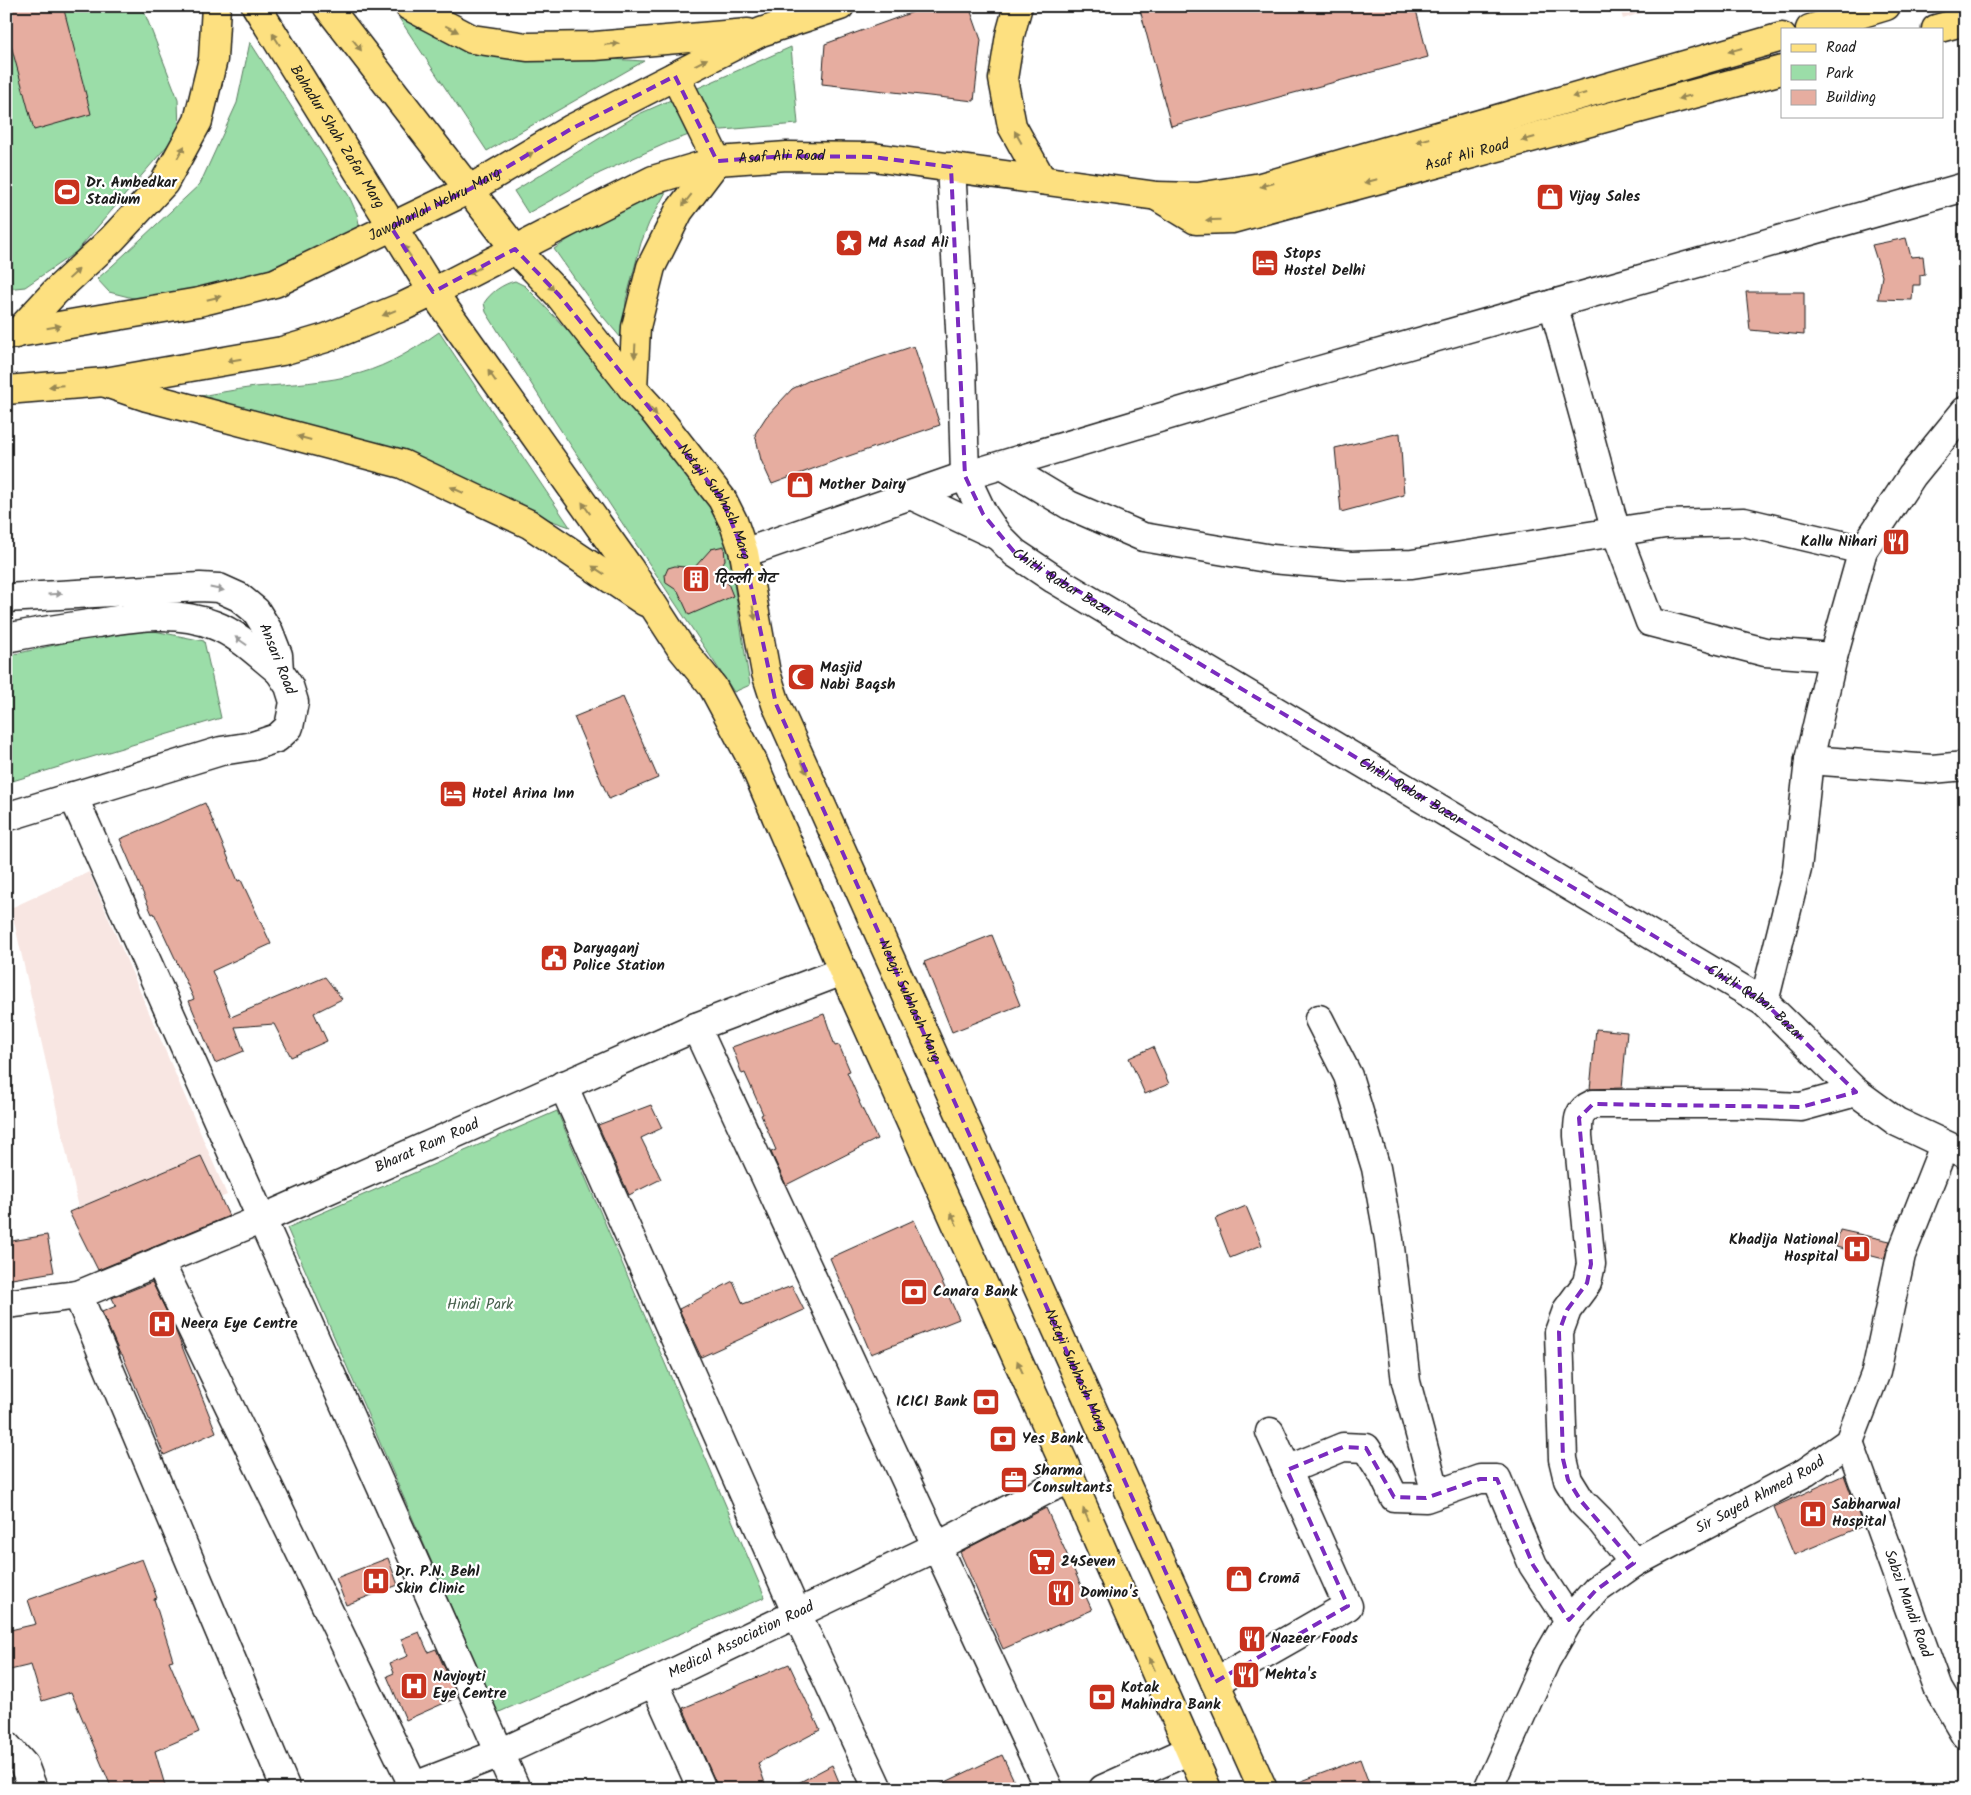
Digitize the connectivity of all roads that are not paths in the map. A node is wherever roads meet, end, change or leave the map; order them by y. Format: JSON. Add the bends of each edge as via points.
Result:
{"nodes":[{"id":1,"x":216,"y":6,"type":"edge"},
{"id":2,"x":256,"y":6,"type":"edge"},
{"id":3,"x":327,"y":6,"type":"edge"},
{"id":4,"x":409,"y":6,"type":"edge"},
{"id":5,"x":840,"y":6,"type":"edge"},
{"id":6,"x":1018,"y":6,"type":"edge"},
{"id":7,"x":1886,"y":6,"type":"edge"},
{"id":8,"x":1965,"y":21,"type":"edge"},
{"id":9,"x":1813,"y":28,"type":"edge"},
{"id":10,"x":1940,"y":28,"type":"edge"},
{"id":11,"x":761,"y":32,"type":"junction"},
{"id":12,"x":1781,"y":37,"type":"edge"},
{"id":13,"x":1781,"y":70,"type":"edge"},
{"id":14,"x":675,"y":76,"type":"junction"},
{"id":15,"x":717,"y":161,"type":"junction"},
{"id":16,"x":951,"y":167,"type":"junction"},
{"id":17,"x":1042,"y":180,"type":"junction"},
{"id":18,"x":1965,"y":187,"type":"edge"},
{"id":19,"x":470,"y":189,"type":"junction"},
{"id":20,"x":1157,"y":196,"type":"junction"},
{"id":21,"x":391,"y":227,"type":"junction"},
{"id":22,"x":516,"y":250,"type":"junction"},
{"id":23,"x":433,"y":292,"type":"junction"},
{"id":24,"x":1553,"y":304,"type":"junction"},
{"id":25,"x":11,"y":334,"type":"edge"},
{"id":26,"x":105,"y":382,"type":"junction"},
{"id":27,"x":633,"y":389,"type":"junction"},
{"id":28,"x":6,"y":390,"type":"edge"},
{"id":29,"x":1965,"y":411,"type":"edge"},
{"id":30,"x":1004,"y":466,"type":"junction"},
{"id":31,"x":965,"y":476,"type":"junction"},
{"id":32,"x":910,"y":495,"type":"junction"},
{"id":33,"x":1616,"y":532,"type":"junction"},
{"id":34,"x":998,"y":536,"type":"junction"},
{"id":35,"x":1863,"y":550,"type":"junction"},
{"id":36,"x":744,"y":553,"type":"junction"},
{"id":37,"x":6,"y":598,"type":"edge"},
{"id":38,"x":653,"y":607,"type":"junction"},
{"id":39,"x":6,"y":638,"type":"edge"},
{"id":40,"x":1832,"y":657,"type":"junction"},
{"id":41,"x":279,"y":671,"type":"junction"},
{"id":42,"x":1809,"y":760,"type":"junction"},
{"id":43,"x":1965,"y":766,"type":"edge"},
{"id":44,"x":73,"y":796,"type":"junction"},
{"id":45,"x":6,"y":817,"type":"edge"},
{"id":46,"x":843,"y":971,"type":"junction"},
{"id":47,"x":1764,"y":1002,"type":"junction"},
{"id":48,"x":1319,"y":1019,"type":"dead end"},
{"id":49,"x":696,"y":1027,"type":"junction"},
{"id":50,"x":563,"y":1086,"type":"junction"},
{"id":51,"x":1856,"y":1092,"type":"junction"},
{"id":52,"x":1954,"y":1150,"type":"edge"},
{"id":53,"x":262,"y":1219,"type":"junction"},
{"id":54,"x":159,"y":1261,"type":"junction"},
{"id":55,"x":78,"y":1295,"type":"junction"},
{"id":56,"x":6,"y":1304,"type":"edge"},
{"id":57,"x":1270,"y":1432,"type":"dead end"},
{"id":58,"x":1849,"y":1442,"type":"junction"},
{"id":59,"x":1287,"y":1470,"type":"junction"},
{"id":60,"x":1071,"y":1479,"type":"junction"},
{"id":61,"x":1436,"y":1494,"type":"junction"},
{"id":62,"x":938,"y":1546,"type":"junction"},
{"id":63,"x":1634,"y":1563,"type":"junction"},
{"id":64,"x":797,"y":1614,"type":"junction"},
{"id":65,"x":1569,"y":1620,"type":"junction"},
{"id":66,"x":654,"y":1682,"type":"junction"},
{"id":67,"x":1214,"y":1682,"type":"junction"},
{"id":68,"x":1965,"y":1734,"type":"edge"},
{"id":69,"x":6,"y":1744,"type":"edge"},
{"id":70,"x":1190,"y":1750,"type":"junction"},
{"id":71,"x":500,"y":1753,"type":"junction"},
{"id":72,"x":412,"y":1788,"type":"edge"},
{"id":73,"x":33,"y":1789,"type":"edge"},
{"id":74,"x":286,"y":1789,"type":"edge"},
{"id":75,"x":516,"y":1789,"type":"edge"},
{"id":76,"x":702,"y":1789,"type":"edge"},
{"id":77,"x":878,"y":1789,"type":"edge"},
{"id":78,"x":1049,"y":1789,"type":"edge"},
{"id":79,"x":1103,"y":1789,"type":"edge"},
{"id":80,"x":1207,"y":1789,"type":"edge"},
{"id":81,"x":1263,"y":1789,"type":"edge"},
{"id":82,"x":1488,"y":1789,"type":"edge"}],
"edges":[{"from":25,"to":1,"type":"main road","one_way":true,"via":[[112,238],[164,182],[198,121],[213,58]]},
{"from":21,"to":2,"type":"main road","name":"Bahadur Shah Zafar Marg","one_way":true},
{"from":3,"to":19,"type":"main road","one_way":true},
{"from":4,"to":11,"type":"main road","one_way":true,"via":[[472,39],[527,47],[595,46]]},
{"from":5,"to":11,"type":"main road","name":"Jawaharlal Nehru Marg"},
{"from":17,"to":6,"type":"main road","one_way":true,"via":[[1012,126],[1003,80]]},
{"from":7,"to":9,"type":"main road"},
{"from":8,"to":10,"type":"main road"},
{"from":14,"to":11,"type":"main road","name":"Jawaharlal Nehru Marg","one_way":true},
{"from":12,"to":20,"type":"main road","name":"Asaf Ali Road","one_way":true,"via":[[1261,187],[1198,198]]},
{"from":13,"to":20,"type":"main road","name":"Asaf Ali Road","one_way":true,"via":[[1232,219],[1196,220]]},
{"from":14,"to":15,"type":"main road"},
{"from":19,"to":14,"type":"main road","name":"Jawaharlal Nehru Marg","one_way":true,"via":[[571,129]]},
{"from":15,"to":16,"type":"main road","name":"Asaf Ali Road","via":[[788,156],[873,157]]},
{"from":15,"to":22,"type":"main road","name":"Asaf Ali Road","via":[[652,180]]},
{"from":15,"to":27,"type":"main road","one_way":true,"via":[[679,211],[651,267],[636,327]]},
{"from":16,"to":17,"type":"main road","name":"Asaf Ali Road"},
{"from":16,"to":31,"type":"street","name":"Chitli Qabar Bazar"},
{"from":17,"to":20,"type":"main road","name":"Asaf Ali Road"},
{"from":18,"to":24,"type":"street"},
{"from":19,"to":21,"type":"main road","name":"Jawaharlal Nehru Marg"},
{"from":19,"to":22,"type":"main road","name":"Netaji Subhash Marg"},
{"from":23,"to":21,"type":"main road","name":"Bahadur Shah Zafar Marg","one_way":true},
{"from":25,"to":21,"type":"main road","name":"Jawaharlal Nehru Marg","one_way":true,"via":[[199,302],[274,283]]},
{"from":22,"to":23,"type":"main road","name":"Asaf Ali Road","one_way":true},
{"from":22,"to":27,"type":"main road","name":"Netaji Subhash Marg","one_way":true,"via":[[559,296]]},
{"from":23,"to":26,"type":"main road","one_way":true,"via":[[326,338],[282,351]]},
{"from":38,"to":23,"type":"main road","one_way":true,"via":[[629,568]]},
{"from":24,"to":30,"type":"street","via":[[1296,377]]},
{"from":24,"to":33,"type":"street"},
{"from":26,"to":28,"type":"main road","one_way":true},
{"from":38,"to":26,"type":"main road","one_way":true,"via":[[529,524],[402,464],[147,397]]},
{"from":27,"to":36,"type":"main road","name":"Netaji Subhash Marg","one_way":true,"via":[[722,499]]},
{"from":29,"to":35,"type":"street","via":[[1912,476]]},
{"from":30,"to":31,"type":"street"},
{"from":30,"to":33,"type":"street","via":[[1069,505],[1143,537],[1272,559],[1351,566],[1412,564]]},
{"from":31,"to":32,"type":"street"},
{"from":31,"to":34,"type":"street","name":"Chitli Qabar Bazar","via":[[983,514]]},
{"from":32,"to":34,"type":"street"},
{"from":32,"to":36,"type":"street"},
{"from":33,"to":35,"type":"street","via":[[1665,524],[1744,522]]},
{"from":33,"to":40,"type":"street","via":[[1650,622],[1765,652]]},
{"from":34,"to":47,"type":"street","name":"Chitli Qabar Bazar","via":[[1054,580]]},
{"from":35,"to":40,"type":"street"},
{"from":36,"to":67,"type":"main road","name":"Netaji Subhash Marg","one_way":true,"via":[[766,673],[776,704]]},
{"from":37,"to":41,"type":"street","name":"Ansari Road","one_way":true,"via":[[219,588],[239,597],[256,611],[278,655]]},
{"from":38,"to":46,"type":"main road","via":[[713,687],[752,760]]},
{"from":41,"to":39,"type":"street","one_way":true,"via":[[215,625],[162,615]]},
{"from":40,"to":42,"type":"street"},
{"from":41,"to":44,"type":"street","name":"Ansari Road","via":[[294,702],[289,728],[277,738],[221,751]]},
{"from":42,"to":43,"type":"street","via":[[1932,769]]},
{"from":42,"to":47,"type":"street","via":[[1797,869]]},
{"from":44,"to":45,"type":"street","name":"Ansari Road"},
{"from":44,"to":53,"type":"street"},
{"from":46,"to":49,"type":"street","name":"Bharat Ram Road"},
{"from":60,"to":46,"type":"main road","one_way":true},
{"from":47,"to":51,"type":"street","name":"Chitli Qabar Bazar"},
{"from":48,"to":61,"type":"street","via":[[1348,1076],[1376,1168],[1389,1239],[1406,1382]]},
{"from":49,"to":50,"type":"street","name":"Bharat Ram Road"},
{"from":49,"to":62,"type":"street"},
{"from":50,"to":53,"type":"street","name":"Bharat Ram Road"},
{"from":50,"to":64,"type":"street"},
{"from":51,"to":52,"type":"street","name":"Chitli Qabar Bazar","via":[[1897,1122]]},
{"from":51,"to":63,"type":"street","via":[[1801,1107],[1593,1104],[1585,1108],[1579,1118],[1578,1136],[1592,1264],[1586,1284],[1567,1310],[1560,1332],[1563,1459],[1568,1480],[1581,1501]]},
{"from":52,"to":58,"type":"street","via":[[1902,1255],[1876,1372]]},
{"from":53,"to":54,"type":"street","name":"Bharat Ram Road"},
{"from":53,"to":71,"type":"street"},
{"from":54,"to":55,"type":"street","name":"Bharat Ram Road"},
{"from":54,"to":72,"type":"street"},
{"from":55,"to":56,"type":"street","name":"Bharat Ram Road"},
{"from":55,"to":74,"type":"street"},
{"from":57,"to":59,"type":"street"},
{"from":58,"to":63,"type":"street","name":"Sir Sayed Ahmed Road","via":[[1806,1472]]},
{"from":58,"to":68,"type":"street","name":"Sabzi Mandi Road","via":[[1938,1688]]},
{"from":59,"to":61,"type":"street","via":[[1343,1446],[1366,1448],[1394,1497],[1426,1498]]},
{"from":59,"to":67,"type":"street","via":[[1348,1606]]},
{"from":60,"to":62,"type":"street","name":"Medical Association Road"},
{"from":70,"to":60,"type":"main road","one_way":true},
{"from":61,"to":65,"type":"street","via":[[1480,1480],[1497,1480],[1534,1565]]},
{"from":62,"to":64,"type":"street","name":"Medical Association Road"},
{"from":62,"to":78,"type":"street"},
{"from":63,"to":65,"type":"street","name":"Sir Sayed Ahmed Road","via":[[1596,1590]]},
{"from":64,"to":66,"type":"street","name":"Medical Association Road"},
{"from":64,"to":77,"type":"street"},
{"from":65,"to":82,"type":"street","name":"Sir Sayed Ahmed Road","via":[[1546,1660]]},
{"from":66,"to":71,"type":"street","name":"Medical Association Road"},
{"from":66,"to":76,"type":"street"},
{"from":67,"to":81,"type":"main road","name":"Netaji Subhash Marg"},
{"from":69,"to":73,"type":"street","via":[[24,1764]]},
{"from":70,"to":79,"type":"street"},
{"from":70,"to":80,"type":"main road"},
{"from":71,"to":72,"type":"street","name":"Medical Association Road"},
{"from":71,"to":75,"type":"street"}]}
